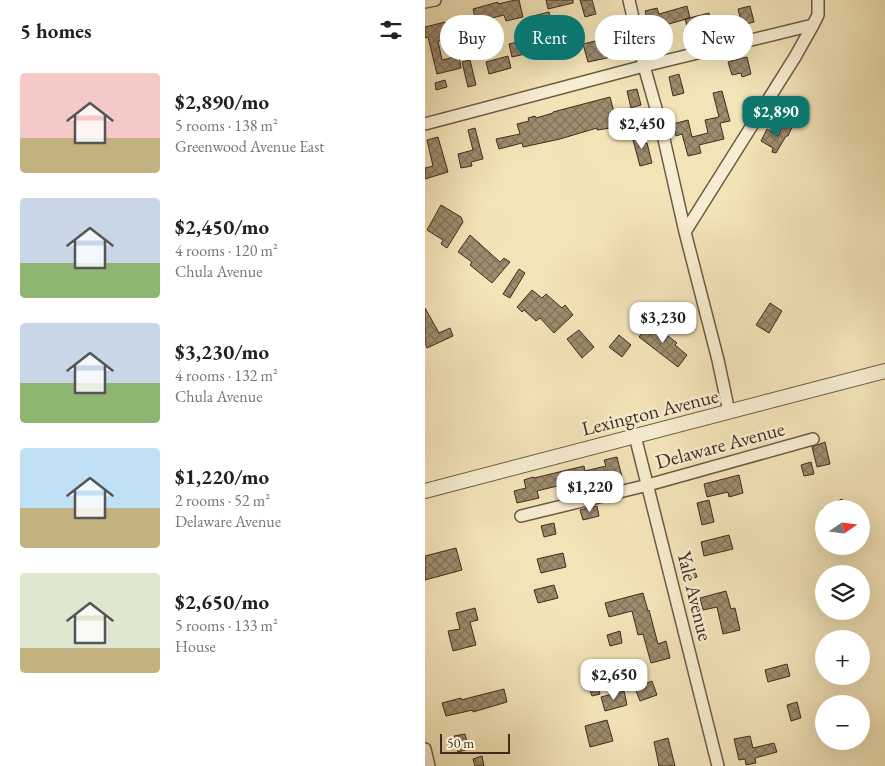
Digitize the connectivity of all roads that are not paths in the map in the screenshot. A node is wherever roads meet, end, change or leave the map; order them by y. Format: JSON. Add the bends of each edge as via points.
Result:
{"nodes":[{"id":1,"x":435,"y":0,"type":"edge"},
{"id":2,"x":629,"y":0,"type":"edge"},
{"id":3,"x":819,"y":0,"type":"edge"},
{"id":4,"x":425,"y":2,"type":"edge"},
{"id":5,"x":813,"y":25,"type":"junction"},
{"id":6,"x":644,"y":66,"type":"junction"},
{"id":7,"x":425,"y":124,"type":"edge"},
{"id":8,"x":685,"y":232,"type":"junction"},
{"id":9,"x":885,"y":371,"type":"edge"},
{"id":10,"x":729,"y":412,"type":"junction"},
{"id":11,"x":635,"y":436,"type":"junction"},
{"id":12,"x":813,"y":439,"type":"dead end"},
{"id":13,"x":648,"y":485,"type":"junction"},
{"id":14,"x":425,"y":491,"type":"edge"},
{"id":15,"x":521,"y":516,"type":"dead end"},
{"id":16,"x":425,"y":749,"type":"edge"},
{"id":17,"x":429,"y":766,"type":"edge"},
{"id":18,"x":718,"y":766,"type":"edge"}],
"edges":[{"from":1,"to":4,"type":"street"},
{"from":2,"to":6,"type":"street"},
{"from":3,"to":5,"type":"street","via":[[818,16]]},
{"from":5,"to":6,"type":"street"},
{"from":5,"to":8,"type":"street"},
{"from":6,"to":7,"type":"street"},
{"from":6,"to":8,"type":"street"},
{"from":8,"to":10,"type":"street"},
{"from":9,"to":10,"type":"street","name":"Lexington Avenue"},
{"from":10,"to":11,"type":"street","name":"Lexington Avenue"},
{"from":11,"to":13,"type":"street","name":"Yale Avenue"},
{"from":11,"to":14,"type":"street","name":"Lexington Avenue"},
{"from":12,"to":13,"type":"street","name":"Delaware Avenue"},
{"from":13,"to":15,"type":"street","name":"Delaware Avenue"},
{"from":13,"to":18,"type":"street","name":"Yale Avenue"},
{"from":16,"to":17,"type":"street"}]}
